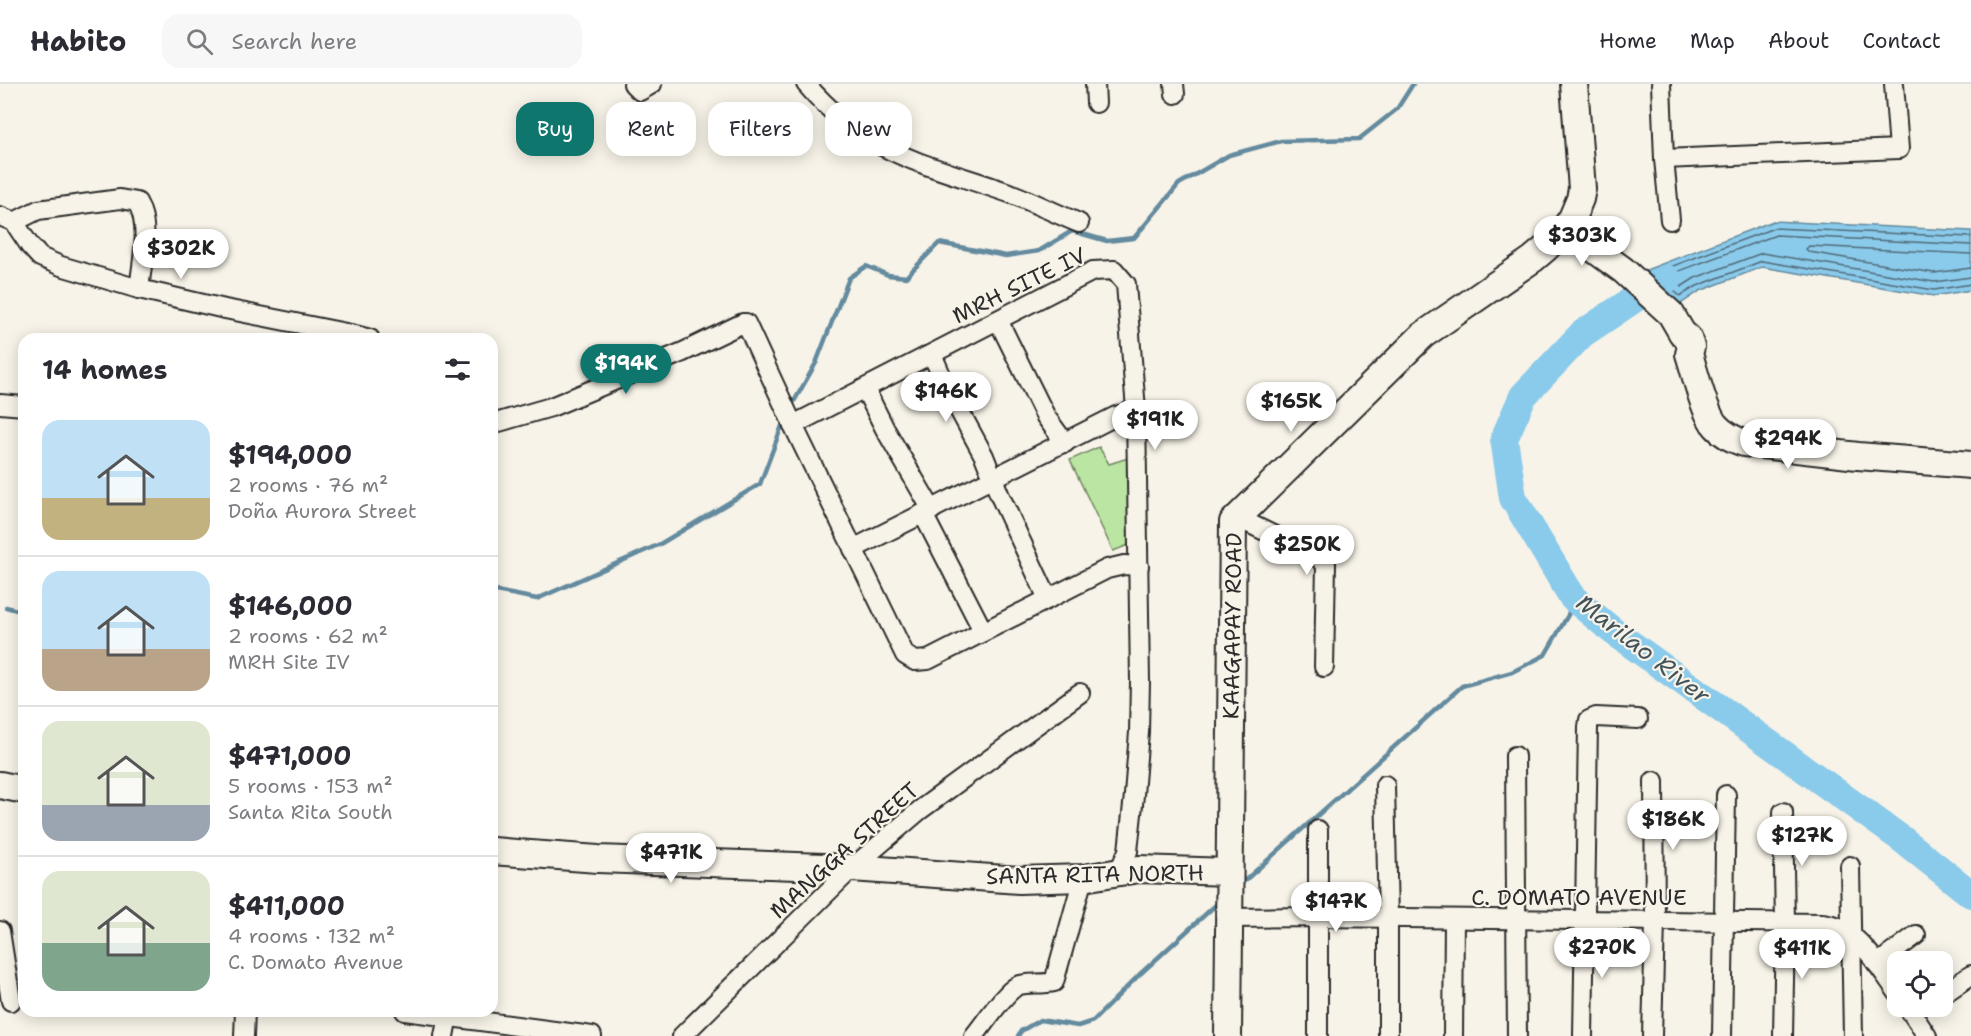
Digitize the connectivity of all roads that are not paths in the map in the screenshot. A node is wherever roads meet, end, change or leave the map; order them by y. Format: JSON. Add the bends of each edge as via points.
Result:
{"nodes":[{"id":1,"x":633,"y":84,"type":"edge"},
{"id":2,"x":652,"y":84,"type":"edge"},
{"id":3,"x":806,"y":84,"type":"edge"},
{"id":4,"x":1095,"y":84,"type":"edge"},
{"id":5,"x":1574,"y":84,"type":"edge"},
{"id":6,"x":1661,"y":84,"type":"edge"},
{"id":7,"x":1894,"y":84,"type":"edge"},
{"id":8,"x":1096,"y":103,"type":"dead end"},
{"id":9,"x":1664,"y":159,"type":"junction"},
{"id":10,"x":7,"y":219,"type":"edge"},
{"id":11,"x":1670,"y":220,"type":"dead end"},
{"id":12,"x":1079,"y":223,"type":"dead end"},
{"id":13,"x":1565,"y":228,"type":"junction"},
{"id":14,"x":138,"y":289,"type":"junction"},
{"id":15,"x":998,"y":320,"type":"junction"},
{"id":16,"x":351,"y":333,"type":"edge"},
{"id":17,"x":932,"y":354,"type":"junction"},
{"id":18,"x":865,"y":388,"type":"junction"},
{"id":19,"x":0,"y":404,"type":"edge"},
{"id":20,"x":18,"y":406,"type":"edge"},
{"id":21,"x":1136,"y":410,"type":"junction"},
{"id":22,"x":498,"y":422,"type":"edge"},
{"id":23,"x":793,"y":425,"type":"junction"},
{"id":24,"x":1065,"y":442,"type":"junction"},
{"id":25,"x":1971,"y":465,"type":"edge"},
{"id":26,"x":993,"y":478,"type":"junction"},
{"id":27,"x":927,"y":512,"type":"junction"},
{"id":28,"x":1236,"y":517,"type":"junction"},
{"id":29,"x":853,"y":549,"type":"junction"},
{"id":30,"x":1138,"y":566,"type":"junction"},
{"id":31,"x":1048,"y":598,"type":"junction"},
{"id":32,"x":983,"y":631,"type":"junction"},
{"id":33,"x":1324,"y":667,"type":"dead end"},
{"id":34,"x":1080,"y":693,"type":"dead end"},
{"id":35,"x":1638,"y":719,"type":"dead end"},
{"id":36,"x":1515,"y":756,"type":"dead end"},
{"id":37,"x":1654,"y":781,"type":"dead end"},
{"id":38,"x":1385,"y":784,"type":"dead end"},
{"id":39,"x":0,"y":785,"type":"edge"},
{"id":40,"x":18,"y":789,"type":"edge"},
{"id":41,"x":1726,"y":795,"type":"dead end"},
{"id":42,"x":1783,"y":812,"type":"dead end"},
{"id":43,"x":1318,"y":830,"type":"dead end"},
{"id":44,"x":498,"y":851,"type":"edge"},
{"id":45,"x":1850,"y":866,"type":"dead end"},
{"id":46,"x":852,"y":868,"type":"junction"},
{"id":47,"x":1119,"y":871,"type":"junction"},
{"id":48,"x":1230,"y":872,"type":"junction"},
{"id":49,"x":1083,"y":878,"type":"junction"},
{"id":50,"x":1318,"y":917,"type":"junction"},
{"id":51,"x":1229,"y":918,"type":"junction"},
{"id":52,"x":1388,"y":918,"type":"junction"},
{"id":53,"x":1454,"y":920,"type":"junction"},
{"id":54,"x":1516,"y":920,"type":"junction"},
{"id":55,"x":1584,"y":921,"type":"junction"},
{"id":56,"x":1655,"y":921,"type":"junction"},
{"id":57,"x":1723,"y":922,"type":"junction"},
{"id":58,"x":1785,"y":922,"type":"junction"},
{"id":59,"x":0,"y":931,"type":"edge"},
{"id":60,"x":1916,"y":935,"type":"dead end"},
{"id":61,"x":1852,"y":936,"type":"junction"},
{"id":62,"x":1877,"y":964,"type":"junction"},
{"id":63,"x":1971,"y":975,"type":"edge"},
{"id":64,"x":1887,"y":978,"type":"edge"},
{"id":65,"x":1953,"y":987,"type":"edge"},
{"id":66,"x":11,"y":1001,"type":"dead end"},
{"id":67,"x":245,"y":1017,"type":"edge"},
{"id":68,"x":448,"y":1017,"type":"edge"},
{"id":69,"x":468,"y":1017,"type":"edge"},
{"id":70,"x":1919,"y":1017,"type":"edge"},
{"id":71,"x":244,"y":1036,"type":"edge"},
{"id":72,"x":444,"y":1036,"type":"edge"},
{"id":73,"x":592,"y":1036,"type":"edge"},
{"id":74,"x":682,"y":1036,"type":"edge"},
{"id":75,"x":974,"y":1036,"type":"edge"},
{"id":76,"x":1228,"y":1036,"type":"edge"},
{"id":77,"x":1318,"y":1036,"type":"edge"},
{"id":78,"x":1388,"y":1036,"type":"edge"},
{"id":79,"x":1453,"y":1036,"type":"edge"},
{"id":80,"x":1517,"y":1036,"type":"edge"},
{"id":81,"x":1583,"y":1036,"type":"edge"},
{"id":82,"x":1652,"y":1036,"type":"edge"},
{"id":83,"x":1722,"y":1036,"type":"edge"},
{"id":84,"x":1783,"y":1036,"type":"edge"},
{"id":85,"x":1853,"y":1036,"type":"edge"},
{"id":86,"x":1927,"y":1036,"type":"edge"}],
"edges":[{"from":1,"to":2,"type":"street","via":[[640,91]]},
{"from":3,"to":12,"type":"street","via":[[851,128],[891,152]]},
{"from":4,"to":8,"type":"street"},
{"from":5,"to":13,"type":"street","name":"KAAGAPAY ROAD","via":[[1582,189],[1577,210]]},
{"from":6,"to":9,"type":"street"},
{"from":7,"to":9,"type":"street","via":[[1899,149]]},
{"from":9,"to":11,"type":"street"},
{"from":10,"to":14,"type":"street","via":[[51,263]]},
{"from":10,"to":14,"type":"street","via":[[38,210],[120,199],[137,202],[143,215],[144,243]]},
{"from":13,"to":25,"type":"street","via":[[1623,270],[1681,334],[1707,409],[1714,424],[1728,437],[1744,443]]},
{"from":13,"to":28,"type":"street","name":"KAAGAPAY ROAD","via":[[1533,259],[1424,335]]},
{"from":14,"to":16,"type":"street"},
{"from":15,"to":17,"type":"street","name":"MRH SITE IV"},
{"from":15,"to":21,"type":"street","name":"MRH SITE IV","via":[[1093,271],[1114,270],[1126,284]]},
{"from":15,"to":24,"type":"street","via":[[1046,417]]},
{"from":17,"to":18,"type":"street","name":"MRH SITE IV"},
{"from":17,"to":26,"type":"street"},
{"from":18,"to":23,"type":"street","name":"MRH SITE IV"},
{"from":18,"to":27,"type":"street"},
{"from":19,"to":20,"type":"street"},
{"from":21,"to":24,"type":"street"},
{"from":21,"to":30,"type":"street","name":"MRH SITE IV"},
{"from":22,"to":23,"type":"street","via":[[551,407],[744,323]]},
{"from":23,"to":29,"type":"street"},
{"from":24,"to":26,"type":"street"},
{"from":26,"to":27,"type":"street"},
{"from":26,"to":31,"type":"street"},
{"from":27,"to":29,"type":"street"},
{"from":27,"to":32,"type":"street"},
{"from":28,"to":33,"type":"street","via":[[1326,564]]},
{"from":28,"to":48,"type":"street","name":"KAAGAPAY ROAD","via":[[1232,528]]},
{"from":29,"to":32,"type":"street","via":[[904,655],[915,662],[928,660]]},
{"from":30,"to":31,"type":"street","via":[[1107,569]]},
{"from":30,"to":47,"type":"street","name":"MRH SITE IV","via":[[1139,732],[1128,851]]},
{"from":31,"to":32,"type":"street"},
{"from":34,"to":46,"type":"street","name":"MANGGA STREET","via":[[920,810]]},
{"from":35,"to":55,"type":"street","via":[[1596,717],[1588,727]]},
{"from":36,"to":54,"type":"street"},
{"from":37,"to":56,"type":"street"},
{"from":38,"to":52,"type":"street"},
{"from":39,"to":40,"type":"street"},
{"from":41,"to":57,"type":"street"},
{"from":42,"to":58,"type":"street"},
{"from":43,"to":50,"type":"street"},
{"from":44,"to":46,"type":"street","name":"SANTA RITA NORTH"},
{"from":45,"to":61,"type":"street"},
{"from":46,"to":49,"type":"street","name":"SANTA RITA NORTH","via":[[1019,880]]},
{"from":46,"to":74,"type":"street","name":"MANGGA STREET"},
{"from":47,"to":48,"type":"street","name":"SANTA RITA NORTH"},
{"from":47,"to":49,"type":"street","name":"SANTA RITA NORTH"},
{"from":48,"to":51,"type":"street","name":"KAAGAPAY ROAD"},
{"from":49,"to":75,"type":"street","via":[[1054,982],[1018,986],[1009,992]]},
{"from":50,"to":51,"type":"street","name":"C. DOMATO AVENUE"},
{"from":50,"to":52,"type":"street","name":"C. DOMATO AVENUE"},
{"from":50,"to":77,"type":"street"},
{"from":51,"to":76,"type":"street","name":"KAAGAPAY ROAD"},
{"from":52,"to":53,"type":"street","name":"C. DOMATO AVENUE"},
{"from":52,"to":78,"type":"street"},
{"from":53,"to":54,"type":"street","name":"C. DOMATO AVENUE"},
{"from":53,"to":79,"type":"street"},
{"from":54,"to":55,"type":"street","name":"C. DOMATO AVENUE"},
{"from":54,"to":80,"type":"street"},
{"from":55,"to":56,"type":"street","name":"C. DOMATO AVENUE"},
{"from":55,"to":81,"type":"street"},
{"from":56,"to":57,"type":"street","name":"C. DOMATO AVENUE"},
{"from":56,"to":82,"type":"street"},
{"from":57,"to":58,"type":"street","name":"C. DOMATO AVENUE"},
{"from":57,"to":83,"type":"street"},
{"from":58,"to":61,"type":"street","name":"C. DOMATO AVENUE","via":[[1822,923],[1839,927]]},
{"from":58,"to":84,"type":"street"},
{"from":59,"to":66,"type":"street"},
{"from":60,"to":62,"type":"street"},
{"from":61,"to":62,"type":"street","name":"C. DOMATO AVENUE"},
{"from":61,"to":85,"type":"street"},
{"from":62,"to":64,"type":"street","name":"C. DOMATO AVENUE"},
{"from":63,"to":65,"type":"street"},
{"from":67,"to":71,"type":"street"},
{"from":68,"to":72,"type":"street"},
{"from":69,"to":73,"type":"street"},
{"from":70,"to":86,"type":"street"}]}
